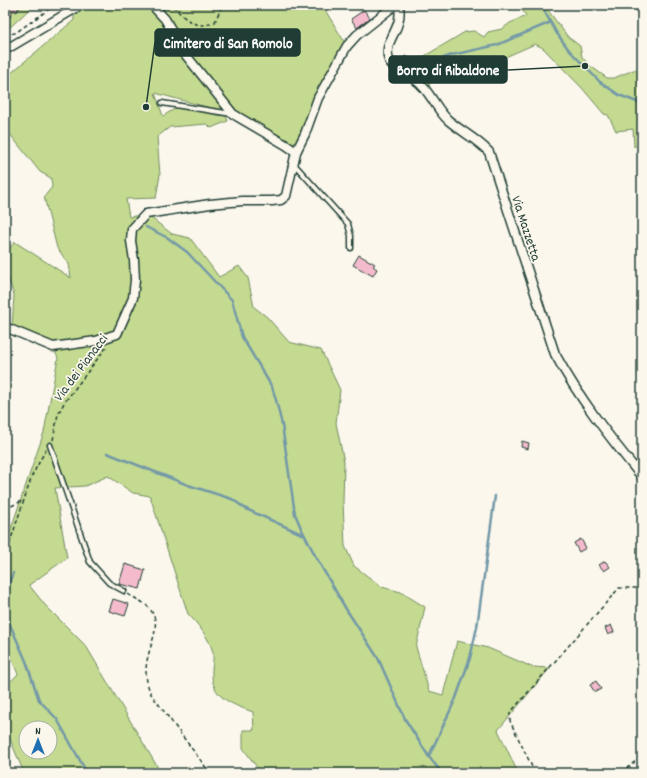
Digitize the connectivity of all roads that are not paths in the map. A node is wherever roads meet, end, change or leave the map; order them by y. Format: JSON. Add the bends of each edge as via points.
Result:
{"nodes":[{"id":1,"x":81,"y":5,"type":"edge"},
{"id":2,"x":152,"y":5,"type":"edge"},
{"id":3,"x":395,"y":5,"type":"edge"},
{"id":4,"x":399,"y":5,"type":"edge"},
{"id":5,"x":5,"y":50,"type":"edge"},
{"id":6,"x":162,"y":103,"type":"dead end"},
{"id":7,"x":233,"y":114,"type":"junction"},
{"id":8,"x":296,"y":152,"type":"junction"},
{"id":9,"x":294,"y":164,"type":"junction"},
{"id":10,"x":351,"y":248,"type":"dead end"},
{"id":11,"x":5,"y":327,"type":"edge"},
{"id":12,"x":50,"y":445,"type":"road end"},
{"id":13,"x":642,"y":477,"type":"edge"},
{"id":14,"x":124,"y":591,"type":"road end"}],
"edges":[{"from":1,"to":5,"type":"street"},
{"from":2,"to":7,"type":"street","via":[[165,19],[185,54]]},
{"from":3,"to":8,"type":"street","via":[[347,46],[318,98],[306,134]]},
{"from":4,"to":13,"type":"street","name":"Via Mazzetta","via":[[399,26],[388,45],[390,63],[413,78],[426,90],[448,120],[478,140],[489,152],[555,354],[615,445]]},
{"from":6,"to":7,"type":"lane"},
{"from":7,"to":8,"type":"street"},
{"from":8,"to":9,"type":"street"},
{"from":9,"to":10,"type":"lane","via":[[348,224]]},
{"from":9,"to":11,"type":"street","via":[[286,196],[281,200],[210,204],[146,214],[132,229],[135,280],[133,298],[117,334],[96,341],[53,347]]},
{"from":12,"to":14,"type":"lane","via":[[90,562],[109,583]]}]}
